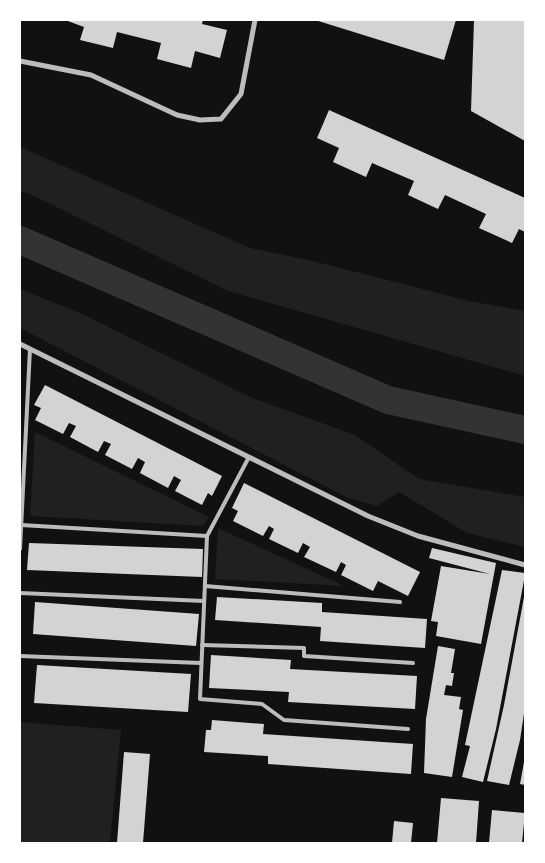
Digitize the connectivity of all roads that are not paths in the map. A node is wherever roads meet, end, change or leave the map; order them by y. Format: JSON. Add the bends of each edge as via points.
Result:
{"nodes":[{"id":1,"x":256,"y":20,"type":"edge"},
{"id":2,"x":20,"y":61,"type":"edge"},
{"id":3,"x":20,"y":344,"type":"edge"},
{"id":4,"x":30,"y":349,"type":"junction"},
{"id":5,"x":20,"y":418,"type":"edge"},
{"id":6,"x":26,"y":421,"type":"junction"},
{"id":7,"x":249,"y":457,"type":"junction"},
{"id":8,"x":22,"y":479,"type":"edge"},
{"id":9,"x":21,"y":525,"type":"edge"},
{"id":10,"x":207,"y":536,"type":"junction"},
{"id":11,"x":20,"y":544,"type":"edge"},
{"id":12,"x":20,"y":549,"type":"edge"},
{"id":13,"x":525,"y":565,"type":"edge"},
{"id":14,"x":205,"y":586,"type":"junction"},
{"id":15,"x":20,"y":593,"type":"edge"},
{"id":16,"x":204,"y":601,"type":"junction"},
{"id":17,"x":400,"y":602,"type":"dead end"},
{"id":18,"x":202,"y":644,"type":"junction"},
{"id":19,"x":20,"y":656,"type":"edge"},
{"id":20,"x":201,"y":663,"type":"junction"},
{"id":21,"x":413,"y":663,"type":"dead end"},
{"id":22,"x":408,"y":729,"type":"dead end"}],
"edges":[{"from":1,"to":2,"type":"street","via":[[241,94],[221,119],[200,120],[177,115],[91,75]]},
{"from":3,"to":4,"type":"street"},
{"from":4,"to":6,"type":"lane"},
{"from":4,"to":7,"type":"street"},
{"from":5,"to":6,"type":"lane"},
{"from":6,"to":8,"type":"lane"},
{"from":7,"to":10,"type":"lane"},
{"from":7,"to":13,"type":"street","via":[[368,516],[418,536]]},
{"from":8,"to":9,"type":"lane"},
{"from":9,"to":10,"type":"lane"},
{"from":9,"to":11,"type":"lane"},
{"from":10,"to":14,"type":"lane"},
{"from":11,"to":12,"type":"lane"},
{"from":14,"to":16,"type":"lane"},
{"from":14,"to":17,"type":"lane"},
{"from":15,"to":16,"type":"lane"},
{"from":16,"to":18,"type":"lane"},
{"from":18,"to":20,"type":"lane"},
{"from":18,"to":21,"type":"lane","via":[[304,648],[304,656]]},
{"from":19,"to":20,"type":"lane"},
{"from":20,"to":22,"type":"lane","via":[[200,699],[262,704],[284,720]]}]}
